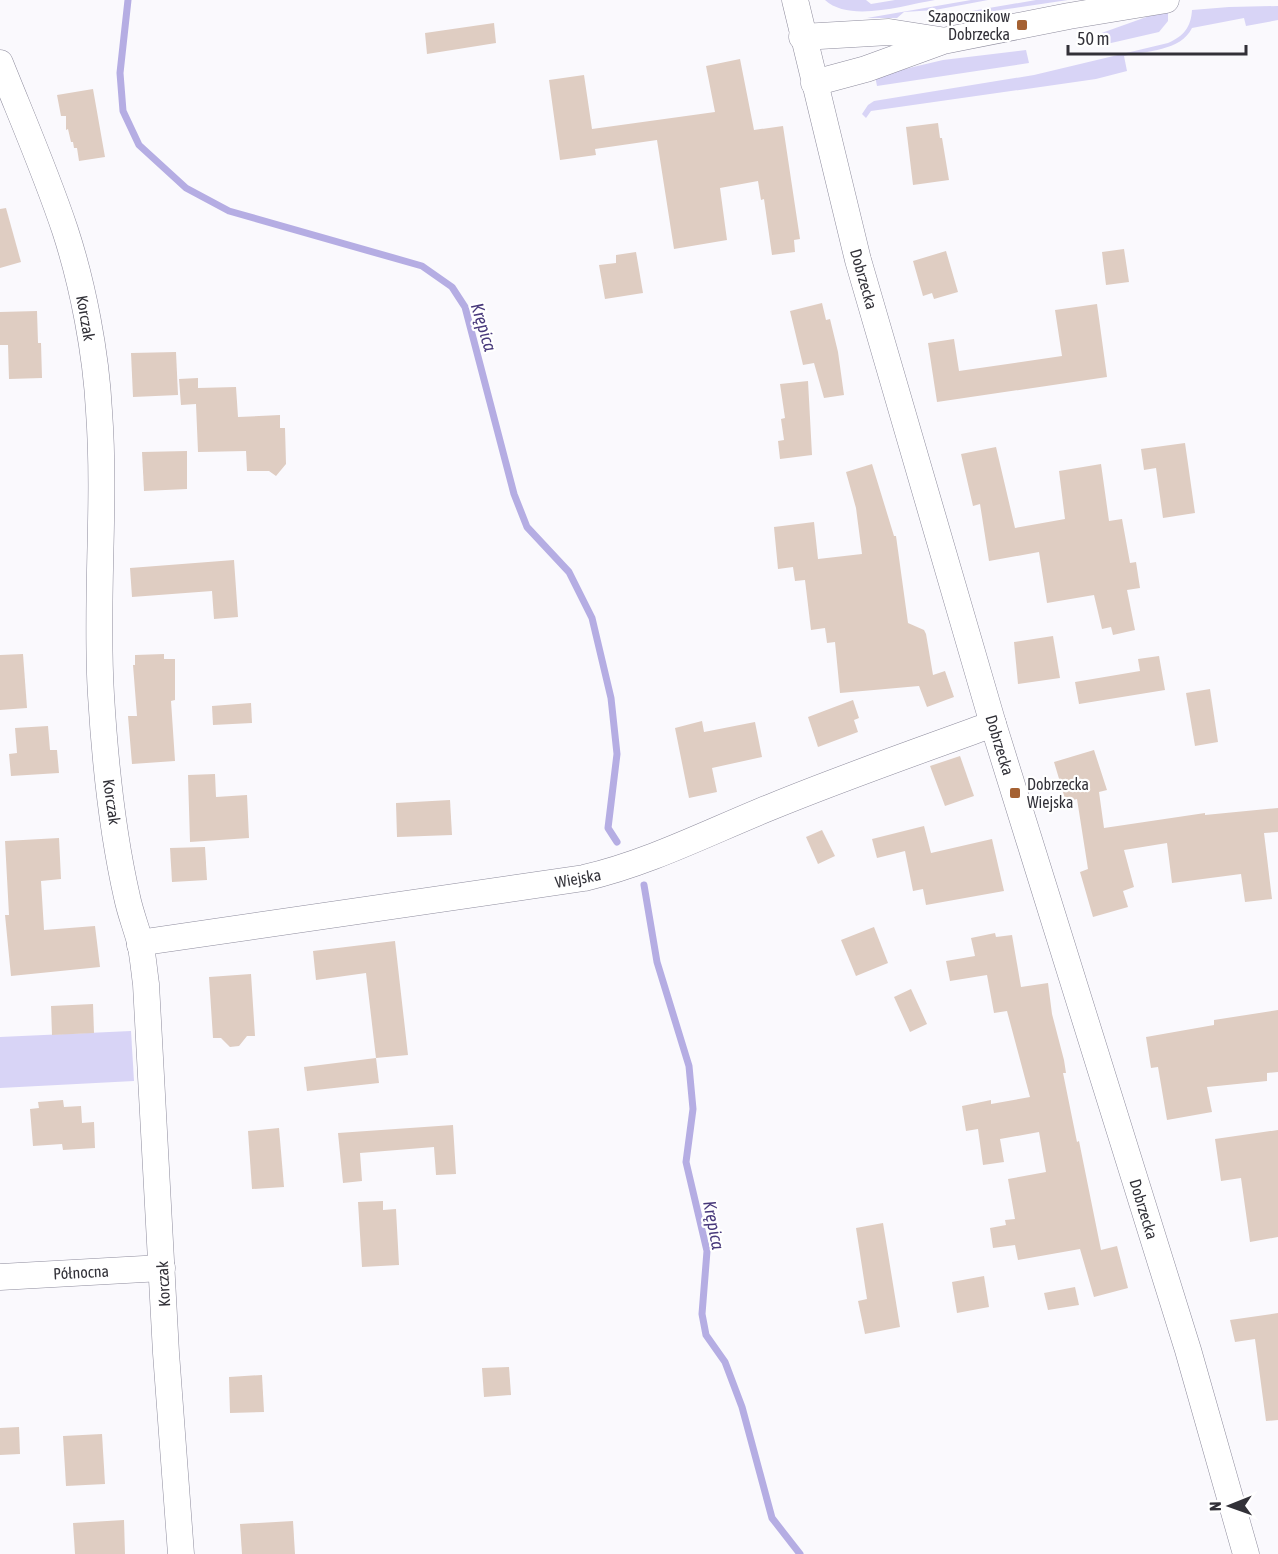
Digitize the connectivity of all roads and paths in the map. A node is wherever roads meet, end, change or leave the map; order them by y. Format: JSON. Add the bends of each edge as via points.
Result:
{"nodes":[{"id":1,"x":795,"y":0,"type":"edge"},
{"id":2,"x":1166,"y":0,"type":"edge"},
{"id":3,"x":802,"y":37,"type":"junction"},
{"id":4,"x":944,"y":41,"type":"junction"},
{"id":5,"x":0,"y":63,"type":"edge"},
{"id":6,"x":814,"y":83,"type":"junction"},
{"id":7,"x":993,"y":724,"type":"junction"},
{"id":8,"x":140,"y":945,"type":"junction"},
{"id":9,"x":162,"y":1268,"type":"junction"},
{"id":10,"x":0,"y":1276,"type":"edge"},
{"id":11,"x":181,"y":1554,"type":"edge"},
{"id":12,"x":1246,"y":1554,"type":"edge"}],
"edges":[{"from":1,"to":3,"type":"street","name":"Dobrzecka"},
{"from":2,"to":4,"type":"street"},
{"from":3,"to":4,"type":"street","via":[[890,32]]},
{"from":3,"to":6,"type":"street","name":"Dobrzecka"},
{"from":4,"to":6,"type":"street"},
{"from":5,"to":8,"type":"street","name":"Korczak","via":[[66,232],[94,368],[101,455],[101,695],[114,821],[127,898]]},
{"from":6,"to":7,"type":"street","name":"Dobrzecka","via":[[858,260]]},
{"from":7,"to":8,"type":"street","name":"Wiejska","via":[[615,870],[584,878]]},
{"from":7,"to":12,"type":"street","name":"Dobrzecka","via":[[1188,1350]]},
{"from":8,"to":9,"type":"street","name":"Korczak","via":[[146,984]]},
{"from":9,"to":10,"type":"street","name":"Północna"},
{"from":9,"to":11,"type":"street","name":"Korczak"}]}
